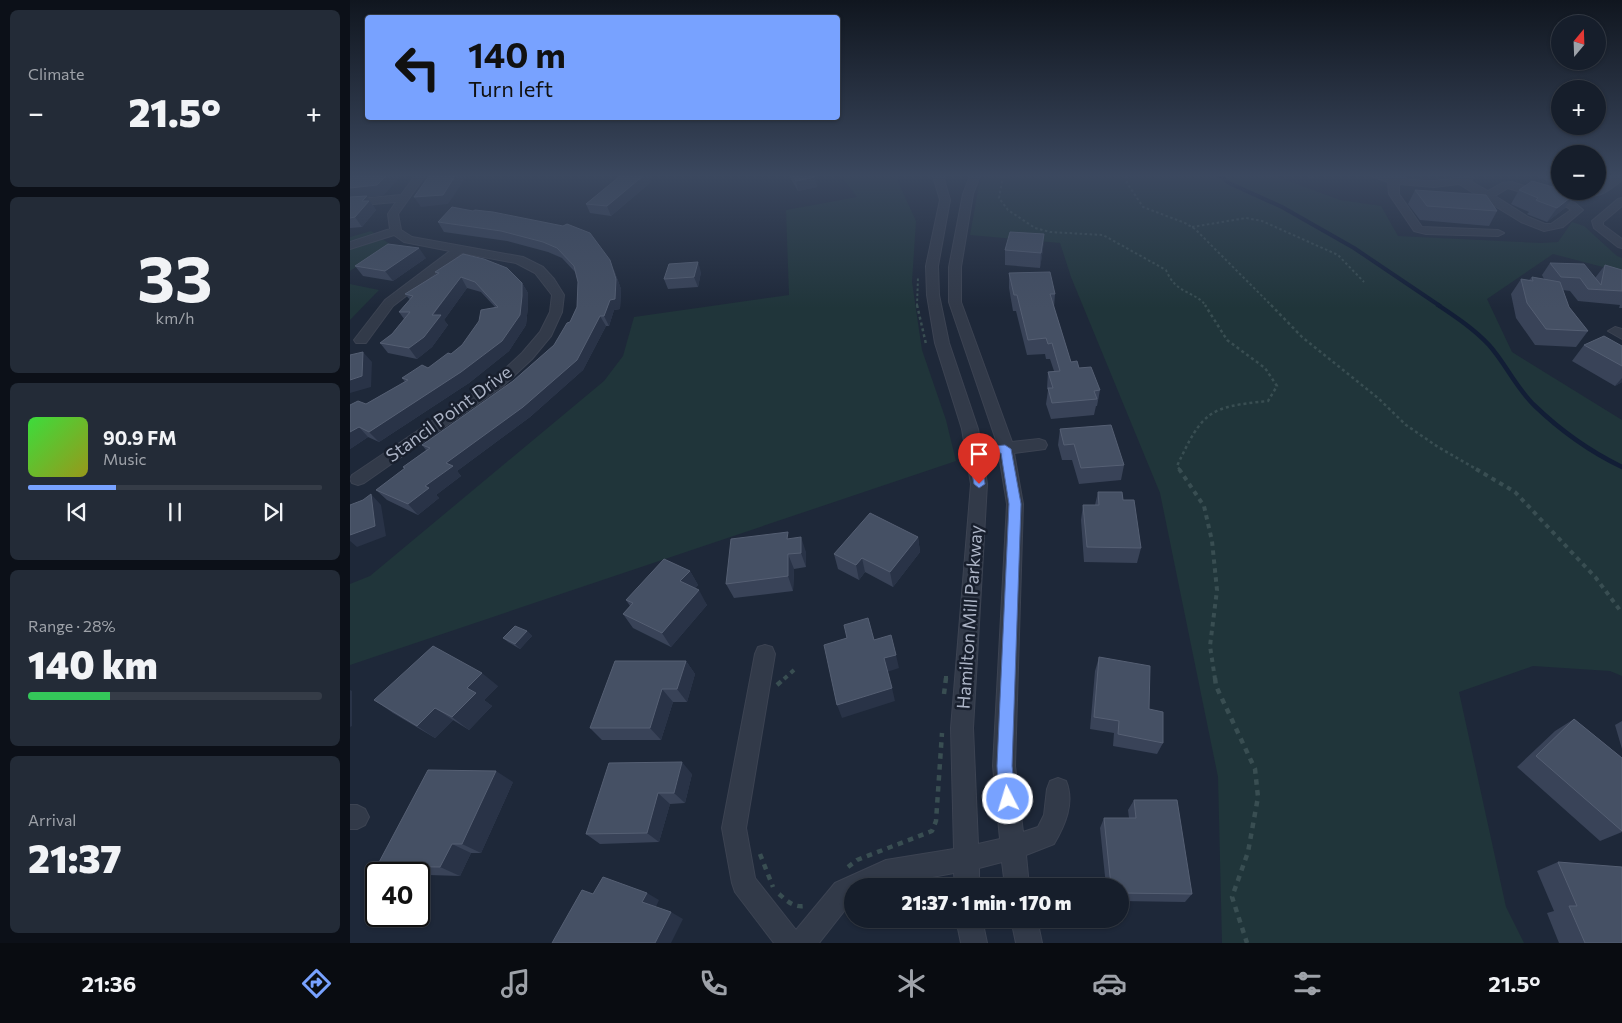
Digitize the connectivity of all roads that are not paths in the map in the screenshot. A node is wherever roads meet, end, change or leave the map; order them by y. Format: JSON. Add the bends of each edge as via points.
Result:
{"nodes":[{"id":1,"x":394,"y":220,"type":"edge"},
{"id":2,"x":941,"y":220,"type":"edge"},
{"id":3,"x":963,"y":220,"type":"edge"},
{"id":4,"x":1412,"y":220,"type":"edge"},
{"id":5,"x":1527,"y":220,"type":"edge"},
{"id":6,"x":1563,"y":220,"type":"edge"},
{"id":7,"x":1598,"y":220,"type":"edge"},
{"id":8,"x":396,"y":230,"type":"junction"},
{"id":9,"x":1498,"y":233,"type":"dead end"},
{"id":10,"x":1622,"y":245,"type":"edge"},
{"id":11,"x":350,"y":246,"type":"edge"},
{"id":12,"x":459,"y":250,"type":"junction"},
{"id":13,"x":361,"y":340,"type":"dead end"},
{"id":14,"x":1040,"y":446,"type":"dead end"},
{"id":15,"x":1005,"y":449,"type":"junction"},
{"id":16,"x":974,"y":452,"type":"junction"},
{"id":17,"x":358,"y":479,"type":"dead end"},
{"id":18,"x":765,"y":654,"type":"dead end"},
{"id":19,"x":1058,"y":790,"type":"dead end"},
{"id":20,"x":1012,"y":848,"type":"junction"},
{"id":21,"x":966,"y":860,"type":"junction"},
{"id":22,"x":865,"y":878,"type":"edge"},
{"id":23,"x":967,"y":878,"type":"edge"},
{"id":24,"x":1016,"y":878,"type":"edge"},
{"id":25,"x":844,"y":892,"type":"edge"},
{"id":26,"x":971,"y":928,"type":"edge"},
{"id":27,"x":1026,"y":928,"type":"edge"},
{"id":28,"x":790,"y":943,"type":"edge"},
{"id":29,"x":802,"y":943,"type":"edge"},
{"id":30,"x":974,"y":943,"type":"edge"},
{"id":31,"x":1029,"y":943,"type":"edge"}],
"edges":[{"from":1,"to":8,"type":"street"},
{"from":2,"to":16,"type":"street","name":"Hamilton Mill Parkway","via":[[932,266],[933,295],[942,343]]},
{"from":3,"to":15,"type":"street","via":[[954,266],[955,302]]},
{"from":4,"to":9,"type":"street","via":[[1418,229],[1426,231]]},
{"from":5,"to":6,"type":"street","via":[[1543,227],[1554,226]]},
{"from":7,"to":10,"type":"street","via":[[1598,226]]},
{"from":8,"to":11,"type":"street"},
{"from":8,"to":12,"type":"street","name":"Stancil Point Drive","via":[[408,240]]},
{"from":12,"to":13,"type":"street","via":[[389,303]]},
{"from":12,"to":17,"type":"street","name":"Stancil Point Drive","via":[[519,260],[539,270],[558,295],[556,312],[546,333],[498,383]]},
{"from":14,"to":15,"type":"street"},
{"from":15,"to":16,"type":"street"},
{"from":15,"to":20,"type":"street","via":[[1015,504],[1004,766]]},
{"from":16,"to":21,"type":"street","name":"Hamilton Mill Parkway","via":[[979,484],[962,728]]},
{"from":18,"to":28,"type":"street","via":[[734,828],[744,883]]},
{"from":19,"to":20,"type":"street","via":[[1056,818],[1046,836]]},
{"from":20,"to":21,"type":"street"},
{"from":20,"to":24,"type":"street"},
{"from":21,"to":22,"type":"street"},
{"from":21,"to":23,"type":"street","name":"Hamilton Mill Parkway"},
{"from":25,"to":29,"type":"street"},
{"from":26,"to":30,"type":"street"},
{"from":27,"to":31,"type":"street"}]}
